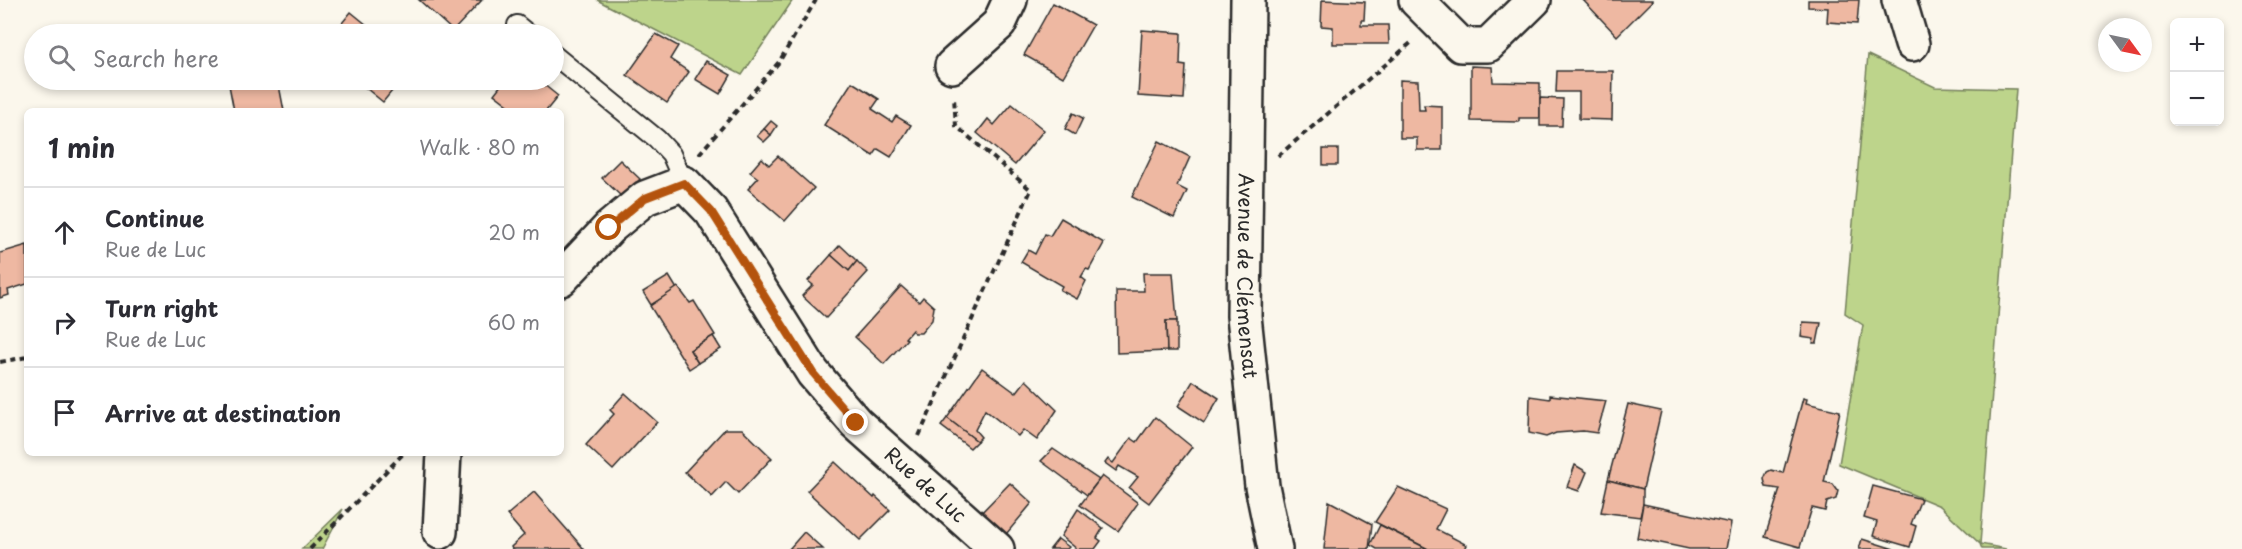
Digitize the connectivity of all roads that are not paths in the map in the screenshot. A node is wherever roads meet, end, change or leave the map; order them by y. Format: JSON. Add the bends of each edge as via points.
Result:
{"nodes":[{"id":1,"x":1010,"y":0,"type":"edge"},
{"id":2,"x":1248,"y":0,"type":"edge"},
{"id":3,"x":1534,"y":0,"type":"edge"},
{"id":4,"x":1899,"y":0,"type":"edge"},
{"id":5,"x":1426,"y":11,"type":"edge"},
{"id":6,"x":1912,"y":44,"type":"dead end"},
{"id":7,"x":564,"y":63,"type":"edge"},
{"id":8,"x":952,"y":66,"type":"road end"},
{"id":9,"x":684,"y":183,"type":"junction"},
{"id":10,"x":565,"y":270,"type":"edge"},
{"id":11,"x":444,"y":456,"type":"edge"},
{"id":12,"x":440,"y":532,"type":"dead end"},
{"id":13,"x":998,"y":549,"type":"edge"},
{"id":14,"x":1275,"y":549,"type":"edge"}],
"edges":[{"from":1,"to":8,"type":"street","via":[[999,24]]},
{"from":2,"to":14,"type":"street","name":"Avenue de Clémensat","via":[[1244,316],[1262,486]]},
{"from":3,"to":5,"type":"street","via":[[1488,45],[1461,45]]},
{"from":4,"to":6,"type":"street"},
{"from":7,"to":9,"type":"lane","via":[[657,139],[671,154]]},
{"from":9,"to":10,"type":"street","via":[[645,198]]},
{"from":9,"to":13,"type":"street","name":"Rue de Luc","via":[[711,211],[813,373],[856,423]]},
{"from":11,"to":12,"type":"street"}]}
